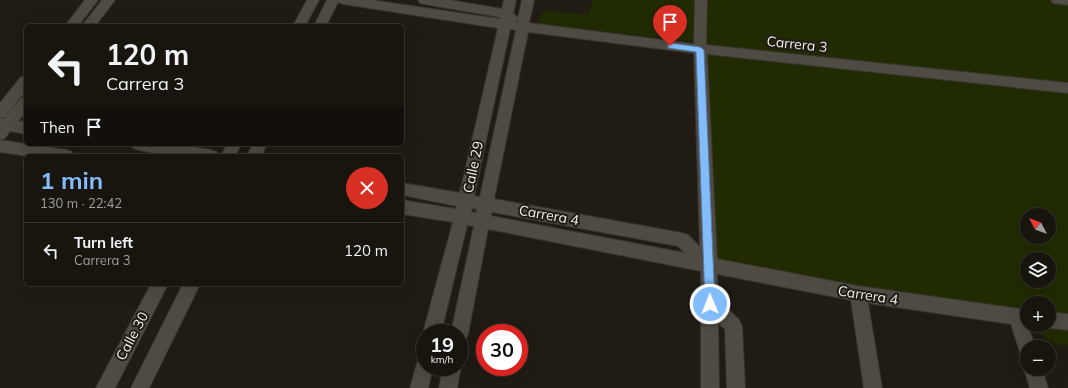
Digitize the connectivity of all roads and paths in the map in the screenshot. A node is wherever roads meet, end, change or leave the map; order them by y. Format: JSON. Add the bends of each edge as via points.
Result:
{"nodes":[{"id":1,"x":92,"y":0,"type":"edge"},
{"id":2,"x":109,"y":0,"type":"edge"},
{"id":3,"x":313,"y":0,"type":"edge"},
{"id":4,"x":333,"y":0,"type":"edge"},
{"id":5,"x":343,"y":0,"type":"edge"},
{"id":6,"x":424,"y":0,"type":"edge"},
{"id":7,"x":528,"y":0,"type":"edge"},
{"id":8,"x":701,"y":0,"type":"edge"},
{"id":9,"x":1057,"y":0,"type":"edge"},
{"id":10,"x":1068,"y":1,"type":"edge"},
{"id":11,"x":507,"y":12,"type":"edge"},
{"id":12,"x":73,"y":24,"type":"edge"},
{"id":13,"x":90,"y":24,"type":"edge"},
{"id":14,"x":300,"y":24,"type":"edge"},
{"id":15,"x":321,"y":24,"type":"edge"},
{"id":16,"x":524,"y":27,"type":"junction"},
{"id":17,"x":700,"y":50,"type":"junction"},
{"id":18,"x":24,"y":85,"type":"edge"},
{"id":19,"x":1068,"y":88,"type":"edge"},
{"id":20,"x":24,"y":104,"type":"edge"},
{"id":21,"x":2,"y":124,"type":"edge"},
{"id":22,"x":24,"y":128,"type":"edge"},
{"id":23,"x":0,"y":146,"type":"edge"},
{"id":24,"x":150,"y":146,"type":"edge"},
{"id":25,"x":54,"y":154,"type":"edge"},
{"id":26,"x":199,"y":154,"type":"edge"},
{"id":27,"x":404,"y":189,"type":"edge"},
{"id":28,"x":466,"y":200,"type":"junction"},
{"id":29,"x":486,"y":204,"type":"junction"},
{"id":30,"x":404,"y":207,"type":"edge"},
{"id":31,"x":462,"y":217,"type":"junction"},
{"id":32,"x":482,"y":222,"type":"junction"},
{"id":33,"x":709,"y":265,"type":"junction"},
{"id":34,"x":159,"y":286,"type":"edge"},
{"id":35,"x":191,"y":286,"type":"edge"},
{"id":36,"x":858,"y":294,"type":"junction"},
{"id":37,"x":710,"y":304,"type":"junction"},
{"id":38,"x":1020,"y":318,"type":"edge"},
{"id":39,"x":1056,"y":321,"type":"edge"},
{"id":40,"x":1068,"y":322,"type":"edge"},
{"id":41,"x":434,"y":324,"type":"edge"},
{"id":42,"x":461,"y":324,"type":"edge"},
{"id":43,"x":421,"y":376,"type":"edge"},
{"id":44,"x":450,"y":376,"type":"edge"},
{"id":45,"x":1035,"y":376,"type":"edge"},
{"id":46,"x":105,"y":388,"type":"edge"},
{"id":47,"x":140,"y":388,"type":"edge"},
{"id":48,"x":418,"y":388,"type":"edge"},
{"id":49,"x":448,"y":388,"type":"edge"},
{"id":50,"x":710,"y":388,"type":"edge"},
{"id":51,"x":736,"y":388,"type":"edge"},
{"id":52,"x":873,"y":388,"type":"edge"},
{"id":53,"x":1039,"y":388,"type":"edge"}],
"edges":[{"from":1,"to":12,"type":"street"},
{"from":2,"to":13,"type":"street"},
{"from":3,"to":14,"type":"street"},
{"from":4,"to":15,"type":"street"},
{"from":5,"to":11,"type":"street","name":"Carrera 3"},
{"from":6,"to":11,"type":"street","name":"Carrera 3"},
{"from":7,"to":16,"type":"street","name":"Calle 29"},
{"from":8,"to":17,"type":"street"},
{"from":9,"to":10,"type":"street"},
{"from":11,"to":16,"type":"street","name":"Carrera 3"},
{"from":11,"to":28,"type":"street","name":"Calle 29"},
{"from":16,"to":17,"type":"street","name":"Carrera 3"},
{"from":16,"to":29,"type":"street","name":"Calle 29"},
{"from":17,"to":19,"type":"street","name":"Carrera 3"},
{"from":17,"to":33,"type":"street"},
{"from":18,"to":21,"type":"street"},
{"from":20,"to":21,"type":"street"},
{"from":21,"to":22,"type":"street"},
{"from":23,"to":25,"type":"street"},
{"from":24,"to":26,"type":"street"},
{"from":27,"to":28,"type":"street","name":"Carrera 4"},
{"from":28,"to":29,"type":"street","name":"Carrera 4"},
{"from":28,"to":31,"type":"street","name":"Calle 29"},
{"from":29,"to":32,"type":"street","name":"Calle 29"},
{"from":29,"to":33,"type":"street","name":"Carrera 4","via":[[682,240]]},
{"from":30,"to":31,"type":"street","name":"Carrera 4"},
{"from":31,"to":32,"type":"street","name":"Carrera 4"},
{"from":31,"to":41,"type":"street","name":"Calle 29"},
{"from":32,"to":33,"type":"street","name":"Carrera 4"},
{"from":32,"to":42,"type":"street","name":"Calle 29"},
{"from":33,"to":36,"type":"street","name":"Carrera 4"},
{"from":33,"to":37,"type":"street"},
{"from":34,"to":46,"type":"street","name":"Calle 30"},
{"from":35,"to":47,"type":"street"},
{"from":36,"to":38,"type":"street","name":"Carrera 4"},
{"from":36,"to":52,"type":"street"},
{"from":37,"to":50,"type":"street"},
{"from":37,"to":51,"type":"street","via":[[733,326]]},
{"from":39,"to":40,"type":"street"},
{"from":43,"to":48,"type":"street"},
{"from":44,"to":49,"type":"street"},
{"from":45,"to":53,"type":"street"}]}
